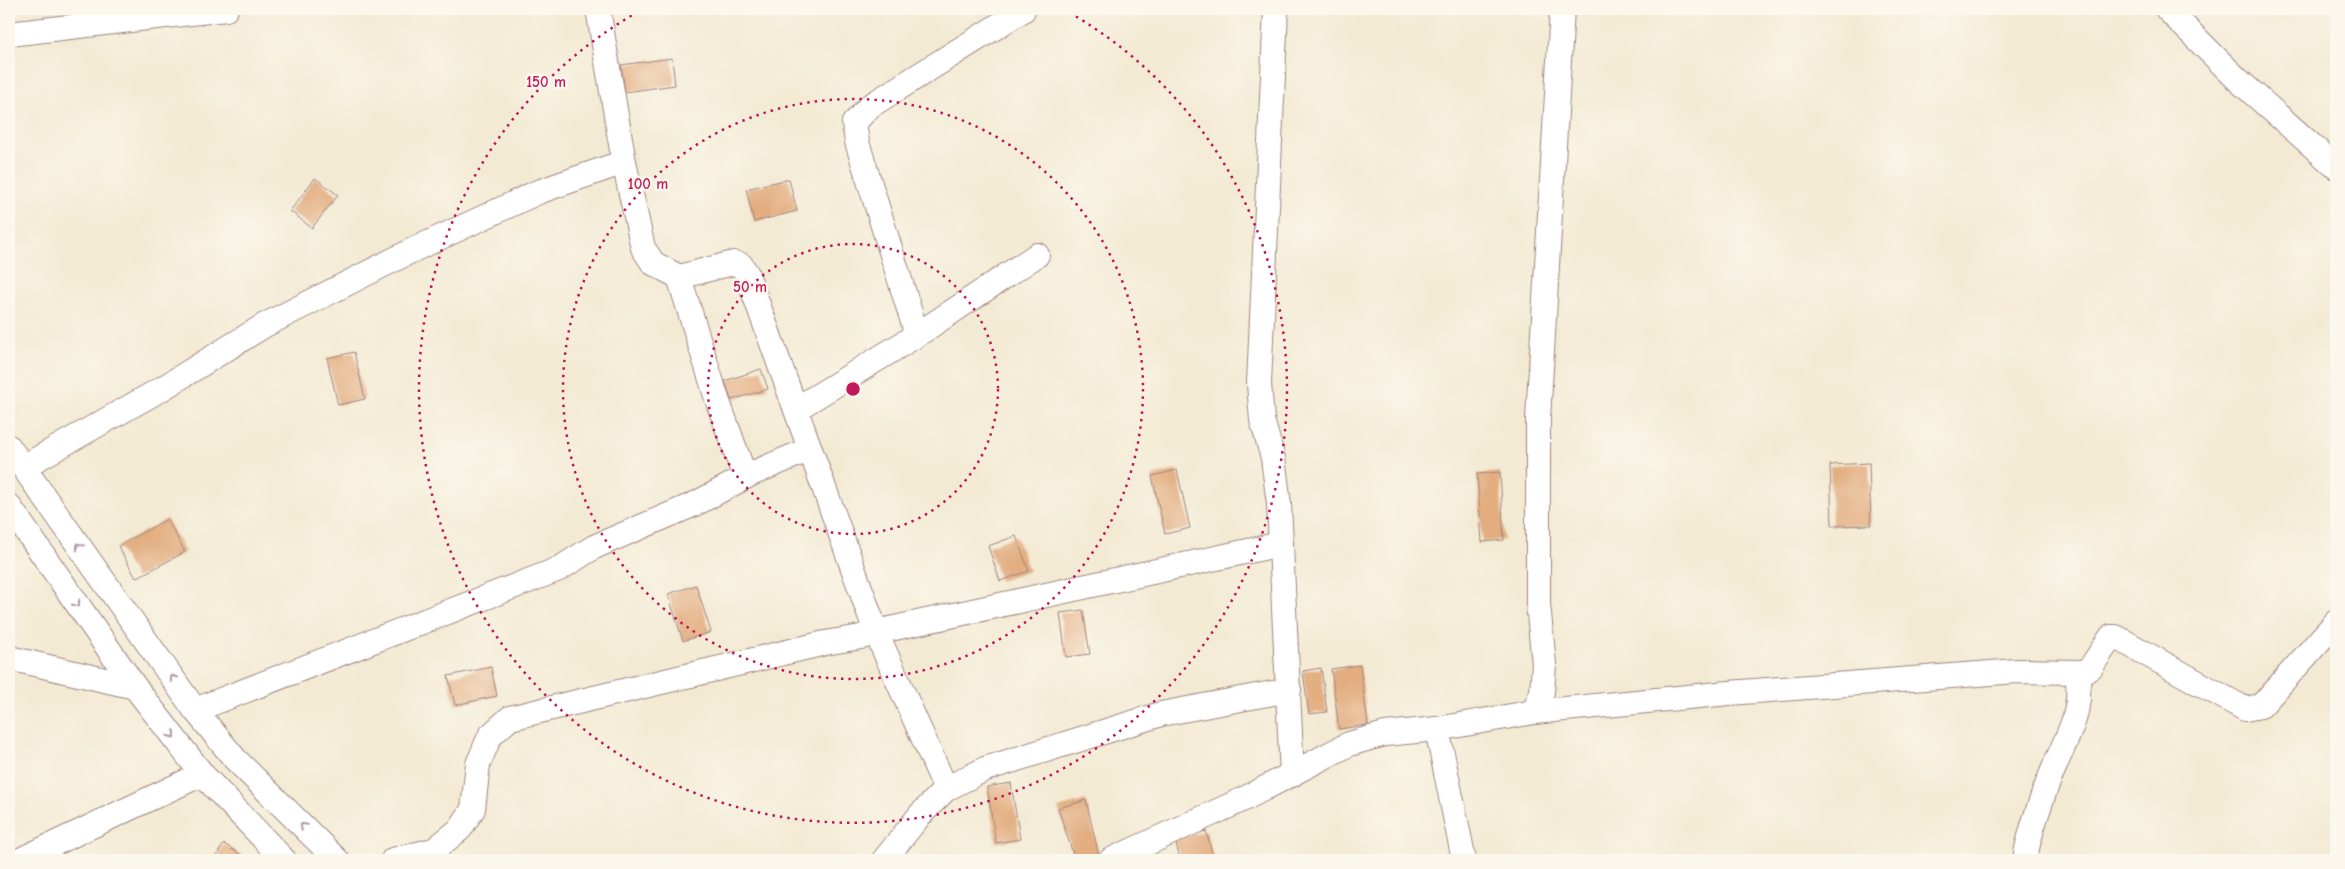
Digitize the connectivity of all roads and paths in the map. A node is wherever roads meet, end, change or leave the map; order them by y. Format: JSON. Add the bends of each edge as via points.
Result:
{"nodes":[{"id":1,"x":226,"y":9,"type":"edge"},
{"id":2,"x":598,"y":9,"type":"edge"},
{"id":3,"x":1276,"y":9,"type":"edge"},
{"id":4,"x":1562,"y":9,"type":"edge"},
{"id":5,"x":2167,"y":9,"type":"edge"},
{"id":6,"x":1022,"y":10,"type":"edge"},
{"id":7,"x":9,"y":34,"type":"edge"},
{"id":8,"x":624,"y":162,"type":"junction"},
{"id":9,"x":2336,"y":167,"type":"edge"},
{"id":10,"x":1038,"y":255,"type":"dead end"},
{"id":11,"x":679,"y":277,"type":"junction"},
{"id":12,"x":917,"y":335,"type":"junction"},
{"id":13,"x":796,"y":409,"type":"junction"},
{"id":14,"x":9,"y":447,"type":"edge"},
{"id":15,"x":810,"y":449,"type":"junction"},
{"id":16,"x":22,"y":467,"type":"junction"},
{"id":17,"x":746,"y":477,"type":"junction"},
{"id":18,"x":9,"y":506,"type":"edge"},
{"id":19,"x":1281,"y":544,"type":"junction"},
{"id":20,"x":2336,"y":622,"type":"edge"},
{"id":21,"x":876,"y":632,"type":"junction"},
{"id":22,"x":9,"y":658,"type":"edge"},
{"id":23,"x":2077,"y":672,"type":"junction"},
{"id":24,"x":134,"y":687,"type":"junction"},
{"id":25,"x":1290,"y":690,"type":"junction"},
{"id":26,"x":195,"y":710,"type":"junction"},
{"id":27,"x":1534,"y":712,"type":"junction"},
{"id":28,"x":1437,"y":729,"type":"junction"},
{"id":29,"x":202,"y":774,"type":"junction"},
{"id":30,"x":1292,"y":775,"type":"junction"},
{"id":31,"x":946,"y":789,"type":"junction"},
{"id":32,"x":20,"y":860,"type":"edge"},
{"id":33,"x":284,"y":860,"type":"edge"},
{"id":34,"x":338,"y":860,"type":"edge"},
{"id":35,"x":393,"y":860,"type":"edge"},
{"id":36,"x":884,"y":860,"type":"edge"},
{"id":37,"x":1111,"y":860,"type":"edge"},
{"id":38,"x":1464,"y":860,"type":"edge"},
{"id":39,"x":2025,"y":860,"type":"edge"}],
"edges":[{"from":1,"to":7,"type":"street"},
{"from":2,"to":8,"type":"street"},
{"from":3,"to":19,"type":"street","via":[[1259,384],[1262,420],[1273,458]]},
{"from":4,"to":27,"type":"street","via":[[1538,419],[1538,604],[1544,664],[1542,692]]},
{"from":5,"to":9,"type":"street","via":[[2237,79]]},
{"from":6,"to":12,"type":"street","via":[[870,106],[854,123],[857,142]]},
{"from":8,"to":11,"type":"street","via":[[643,248],[653,263]]},
{"from":8,"to":16,"type":"street","via":[[538,192],[413,250],[265,325],[163,388]]},
{"from":10,"to":12,"type":"street"},
{"from":11,"to":13,"type":"street","via":[[733,263],[741,265]]},
{"from":11,"to":17,"type":"street"},
{"from":12,"to":13,"type":"street"},
{"from":13,"to":15,"type":"street"},
{"from":14,"to":16,"type":"street"},
{"from":15,"to":17,"type":"street"},
{"from":15,"to":21,"type":"street"},
{"from":26,"to":16,"type":"street","one_way":true},
{"from":17,"to":26,"type":"street","via":[[697,503],[594,547],[559,568]]},
{"from":18,"to":24,"type":"street","one_way":true},
{"from":19,"to":21,"type":"street"},
{"from":19,"to":25,"type":"street"},
{"from":20,"to":23,"type":"street","via":[[2262,706],[2244,709],[2116,637],[2108,639],[2090,667],[2084,672]]},
{"from":21,"to":31,"type":"street"},
{"from":21,"to":35,"type":"street","via":[[510,718],[490,736],[478,764],[472,809],[460,829],[434,850]]},
{"from":22,"to":24,"type":"street"},
{"from":23,"to":27,"type":"street","via":[[1945,675]]},
{"from":23,"to":39,"type":"street","via":[[2080,694],[2075,720],[2053,770]]},
{"from":24,"to":29,"type":"street","one_way":true},
{"from":25,"to":30,"type":"street"},
{"from":25,"to":31,"type":"street","via":[[1160,714],[985,769]]},
{"from":34,"to":26,"type":"street","one_way":true,"via":[[235,759]]},
{"from":27,"to":28,"type":"street"},
{"from":28,"to":30,"type":"street","via":[[1385,734],[1349,744]]},
{"from":28,"to":38,"type":"street"},
{"from":29,"to":32,"type":"street"},
{"from":29,"to":33,"type":"street"},
{"from":30,"to":37,"type":"street"},
{"from":31,"to":36,"type":"street"}]}
